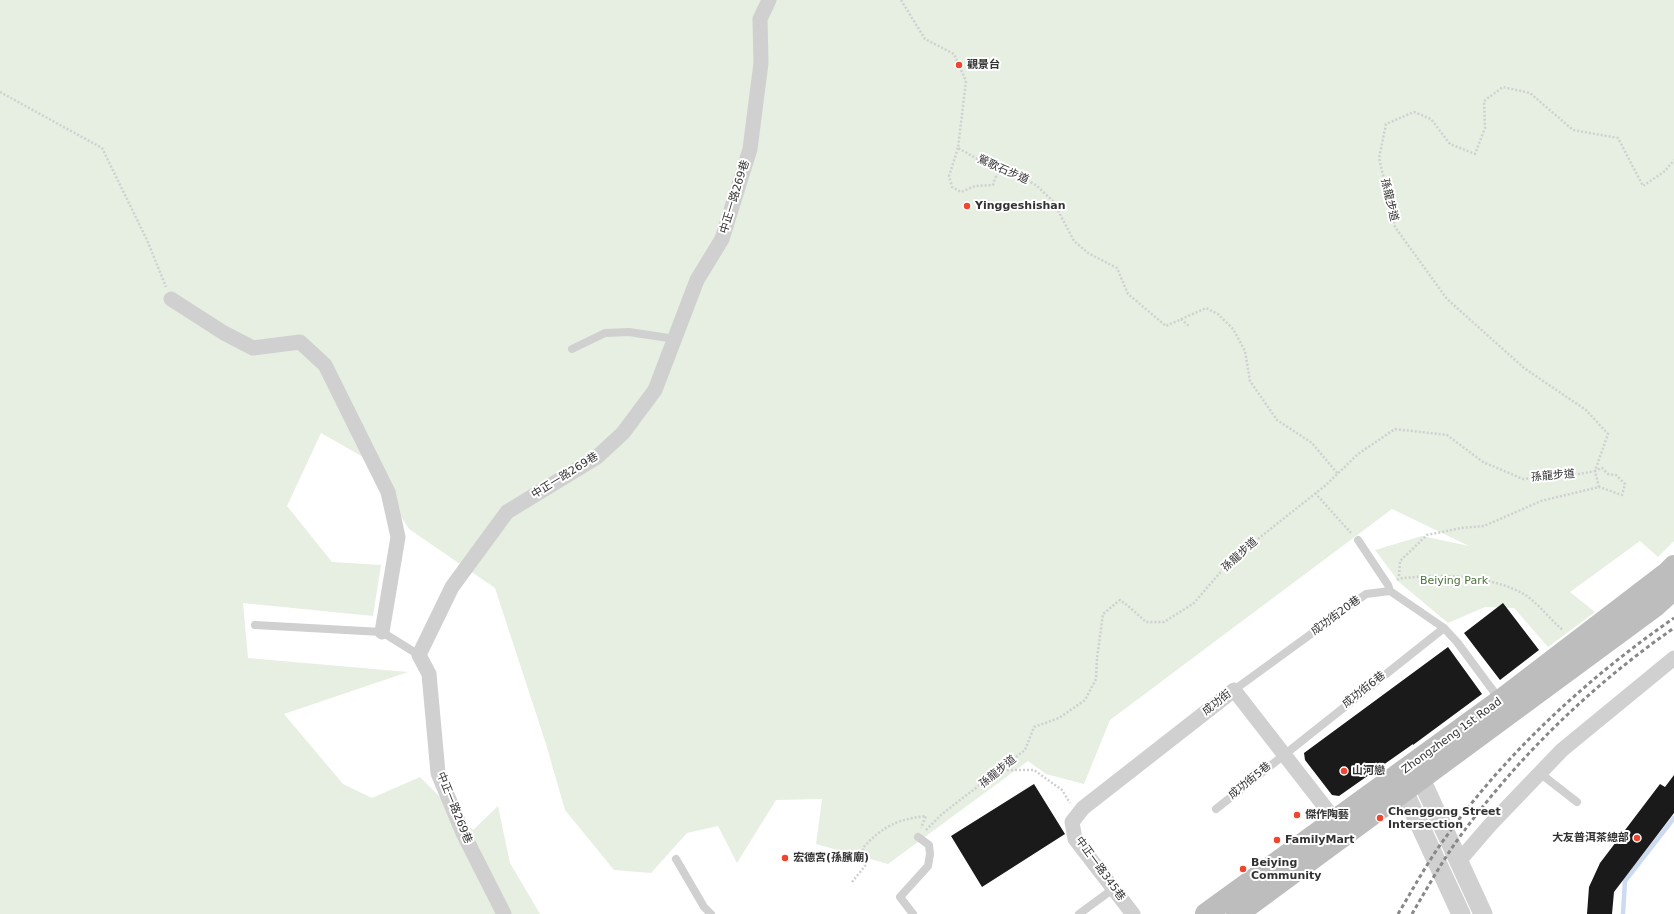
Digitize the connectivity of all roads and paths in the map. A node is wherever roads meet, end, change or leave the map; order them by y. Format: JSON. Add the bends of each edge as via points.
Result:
{"nodes":[{"id":1,"x":769,"y":0,"type":"edge"},
{"id":2,"x":901,"y":0,"type":"edge"},
{"id":3,"x":0,"y":92,"type":"edge"},
{"id":4,"x":958,"y":148,"type":"junction"},
{"id":5,"x":1674,"y":160,"type":"edge"},
{"id":6,"x":1001,"y":170,"type":"junction"},
{"id":7,"x":171,"y":299,"type":"joint"},
{"id":8,"x":1181,"y":320,"type":"junction"},
{"id":9,"x":1190,"y":327,"type":"dead end"},
{"id":10,"x":675,"y":339,"type":"junction"},
{"id":11,"x":572,"y":349,"type":"dead end"},
{"id":12,"x":1595,"y":471,"type":"junction"},
{"id":13,"x":1338,"y":474,"type":"junction"},
{"id":14,"x":1599,"y":487,"type":"junction"},
{"id":15,"x":1315,"y":493,"type":"junction"},
{"id":16,"x":1358,"y":540,"type":"joint"},
{"id":17,"x":1674,"y":566,"type":"edge"},
{"id":18,"x":1399,"y":576,"type":"dead end"},
{"id":19,"x":1389,"y":588,"type":"junction"},
{"id":20,"x":1674,"y":589,"type":"edge"},
{"id":21,"x":255,"y":625,"type":"dead end"},
{"id":22,"x":1444,"y":628,"type":"junction"},
{"id":23,"x":382,"y":632,"type":"junction"},
{"id":24,"x":1581,"y":639,"type":"junction"},
{"id":25,"x":419,"y":655,"type":"junction"},
{"id":26,"x":1674,"y":658,"type":"edge"},
{"id":27,"x":1234,"y":690,"type":"junction"},
{"id":28,"x":1501,"y":700,"type":"junction"},
{"id":29,"x":1284,"y":753,"type":"junction"},
{"id":30,"x":998,"y":770,"type":"junction"},
{"id":31,"x":1541,"y":774,"type":"junction"},
{"id":32,"x":1410,"y":781,"type":"junction"},
{"id":33,"x":1577,"y":802,"type":"dead end"},
{"id":34,"x":1216,"y":809,"type":"dead end"},
{"id":35,"x":1075,"y":818,"type":"junction"},
{"id":36,"x":1335,"y":820,"type":"junction"},
{"id":37,"x":918,"y":837,"type":"junction"},
{"id":38,"x":676,"y":859,"type":"dead end"},
{"id":39,"x":1459,"y":861,"type":"junction"},
{"id":40,"x":852,"y":882,"type":"dead end"},
{"id":41,"x":1113,"y":889,"type":"junction"},
{"id":42,"x":1454,"y":909,"type":"edge"},
{"id":43,"x":504,"y":914,"type":"edge"},
{"id":44,"x":711,"y":914,"type":"edge"},
{"id":45,"x":913,"y":914,"type":"edge"},
{"id":46,"x":1079,"y":914,"type":"edge"},
{"id":47,"x":1133,"y":914,"type":"edge"},
{"id":48,"x":1206,"y":914,"type":"edge"},
{"id":49,"x":1237,"y":914,"type":"edge"},
{"id":50,"x":1483,"y":914,"type":"edge"}],
"edges":[{"from":1,"to":10,"type":"street","name":"中正一路269巷","via":[[760,19],[761,63],[750,149],[722,238],[697,280]]},
{"from":2,"to":4,"type":"path","via":[[925,39],[954,54],[966,81]]},
{"from":3,"to":7,"type":"path","via":[[102,148],[147,240]]},
{"from":4,"to":6,"type":"path","name":"鶯歌石步道"},
{"from":4,"to":6,"type":"path","via":[[948,176],[952,187],[961,192],[975,186],[993,185]]},
{"from":5,"to":12,"type":"path","name":"孫龍步道","via":[[1665,172],[1643,186],[1618,138],[1573,130],[1530,93],[1503,87],[1484,101],[1485,128],[1475,154],[1450,144],[1431,119],[1414,112],[1386,124],[1380,158],[1395,227],[1447,299],[1524,368],[1586,410],[1608,434]]},
{"from":6,"to":8,"type":"path","name":"鶯歌石步道","via":[[1027,180],[1054,201],[1074,241],[1088,253],[1117,268],[1128,294],[1166,326]]},
{"from":7,"to":23,"type":"street","via":[[253,348],[300,342],[325,364],[388,492],[397,530],[398,537]]},
{"from":8,"to":9,"type":"path"},
{"from":8,"to":13,"type":"path","name":"鶯歌石步道","via":[[1206,308],[1218,314],[1233,329],[1245,351],[1250,381],[1277,420],[1312,443]]},
{"from":10,"to":11,"type":"lane","via":[[629,332],[605,333]]},
{"from":10,"to":25,"type":"street","name":"中正一路269巷","via":[[655,390],[623,433],[597,457],[507,512],[452,587]]},
{"from":12,"to":13,"type":"path","name":"孫龍步道","via":[[1523,479],[1483,462],[1447,435],[1395,429],[1358,454]]},
{"from":12,"to":14,"type":"path"},
{"from":12,"to":14,"type":"path","via":[[1602,468],[1608,474],[1616,475],[1625,484],[1622,495]]},
{"from":13,"to":15,"type":"path","name":"孫龍步道"},
{"from":14,"to":18,"type":"path","via":[[1541,501],[1484,526],[1427,535],[1400,561]]},
{"from":15,"to":16,"type":"path"},
{"from":15,"to":30,"type":"path","name":"孫龍步道","via":[[1230,561],[1194,603],[1164,622],[1146,622],[1120,600],[1103,614],[1096,679],[1085,700],[1059,718],[1034,727],[1025,750]]},
{"from":16,"to":19,"type":"lane"},
{"from":17,"to":24,"type":"main road","name":"Zhongzheng 1st Road"},
{"from":19,"to":22,"type":"lane"},
{"from":19,"to":24,"type":"path","via":[[1399,579],[1436,575],[1496,583],[1522,594],[1562,629]]},
{"from":19,"to":27,"type":"lane","name":"成功街20巷","via":[[1366,594]]},
{"from":20,"to":32,"type":"main road","name":"Zhongzheng 1st Road","via":[[1654,607]]},
{"from":21,"to":23,"type":"lane"},
{"from":22,"to":28,"type":"lane"},
{"from":22,"to":29,"type":"lane","name":"成功街6巷"},
{"from":23,"to":25,"type":"lane"},
{"from":24,"to":28,"type":"main road","name":"Zhongzheng 1st Road"},
{"from":25,"to":43,"type":"street","name":"中正一路269巷","via":[[429,674],[438,773],[463,833]]},
{"from":26,"to":31,"type":"street","via":[[1562,750]]},
{"from":27,"to":29,"type":"street","name":"成功街"},
{"from":27,"to":35,"type":"street","name":"成功街","via":[[1083,808]]},
{"from":28,"to":32,"type":"main road","name":"Zhongzheng 1st Road"},
{"from":29,"to":34,"type":"lane","name":"成功街5巷"},
{"from":29,"to":36,"type":"street","name":"成功街"},
{"from":30,"to":35,"type":"path","via":[[1034,770],[1062,790]]},
{"from":30,"to":37,"type":"path","name":"孫龍步道","via":[[942,814]]},
{"from":31,"to":33,"type":"lane"},
{"from":31,"to":39,"type":"street","via":[[1490,825]]},
{"from":32,"to":36,"type":"main road","name":"Zhongzheng 1st Road"},
{"from":32,"to":39,"type":"street"},
{"from":32,"to":42,"type":"street"},
{"from":32,"to":49,"type":"main road","name":"Zhongzheng 1st Road"},
{"from":35,"to":41,"type":"street","name":"中正一路345巷","via":[[1075,839]]},
{"from":36,"to":48,"type":"main road","name":"Zhongzheng 1st Road"},
{"from":37,"to":40,"type":"path","via":[[926,816],[896,822],[872,838],[863,848],[865,866]]},
{"from":37,"to":45,"type":"lane","via":[[929,845],[928,866],[900,897]]},
{"from":38,"to":44,"type":"lane","via":[[704,907]]},
{"from":39,"to":50,"type":"street"},
{"from":41,"to":46,"type":"lane"},
{"from":41,"to":47,"type":"street","name":"中正一路345巷"}]}
